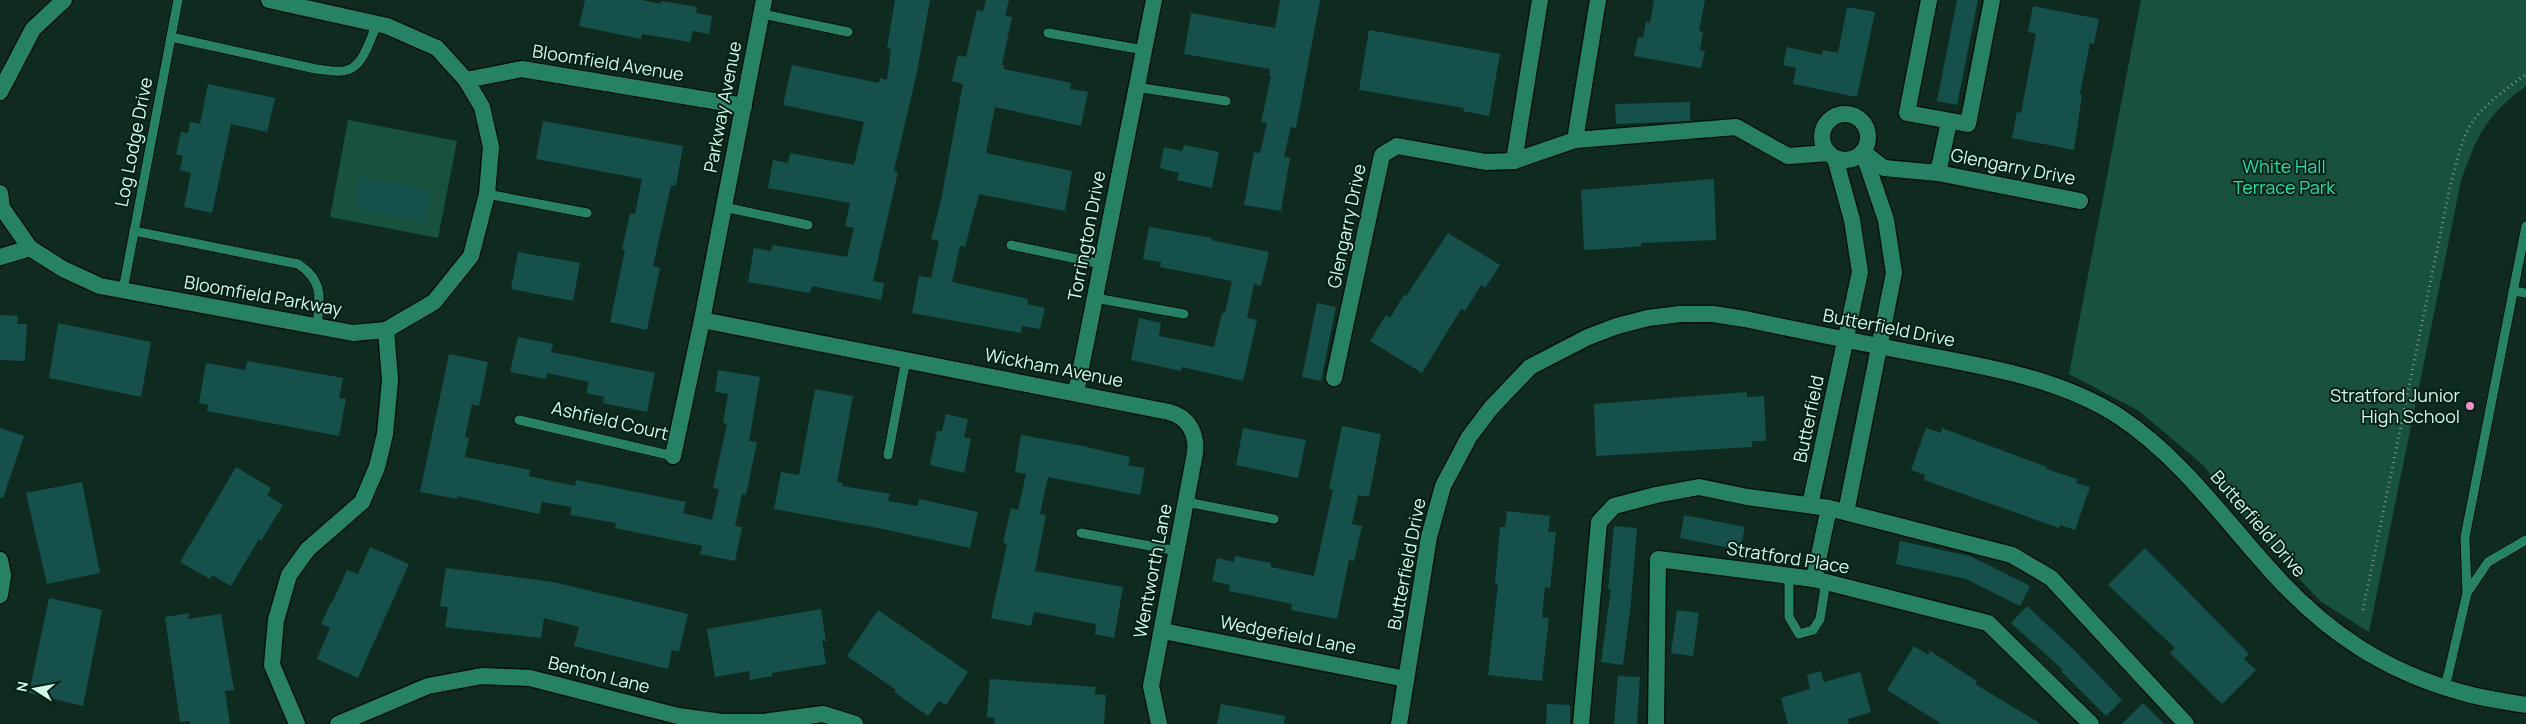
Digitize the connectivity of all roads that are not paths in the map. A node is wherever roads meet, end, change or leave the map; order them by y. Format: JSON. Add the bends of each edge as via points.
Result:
{"nodes":[{"id":1,"x":64,"y":0,"type":"edge"},
{"id":2,"x":178,"y":0,"type":"edge"},
{"id":3,"x":269,"y":0,"type":"edge"},
{"id":4,"x":1154,"y":0,"type":"edge"},
{"id":5,"x":1540,"y":0,"type":"edge"},
{"id":6,"x":1598,"y":0,"type":"edge"},
{"id":7,"x":1929,"y":0,"type":"edge"},
{"id":8,"x":1992,"y":0,"type":"edge"},
{"id":9,"x":763,"y":7,"type":"edge"},
{"id":10,"x":377,"y":24,"type":"junction"},
{"id":11,"x":848,"y":32,"type":"dead end"},
{"id":12,"x":1048,"y":33,"type":"dead end"},
{"id":13,"x":171,"y":37,"type":"junction"},
{"id":14,"x":1144,"y":50,"type":"junction"},
{"id":15,"x":466,"y":80,"type":"junction"},
{"id":16,"x":1136,"y":87,"type":"junction"},
{"id":17,"x":0,"y":91,"type":"edge"},
{"id":18,"x":1226,"y":101,"type":"dead end"},
{"id":19,"x":744,"y":106,"type":"junction"},
{"id":20,"x":1949,"y":122,"type":"junction"},
{"id":21,"x":1575,"y":140,"type":"junction"},
{"id":22,"x":1863,"y":152,"type":"junction"},
{"id":23,"x":1832,"y":155,"type":"junction"},
{"id":24,"x":1514,"y":161,"type":"junction"},
{"id":25,"x":1938,"y":173,"type":"junction"},
{"id":26,"x":0,"y":193,"type":"edge"},
{"id":27,"x":487,"y":194,"type":"junction"},
{"id":28,"x":2080,"y":201,"type":"dead end"},
{"id":29,"x":724,"y":207,"type":"junction"},
{"id":30,"x":587,"y":213,"type":"dead end"},
{"id":31,"x":808,"y":225,"type":"dead end"},
{"id":32,"x":2526,"y":226,"type":"edge"},
{"id":33,"x":134,"y":232,"type":"junction"},
{"id":34,"x":1011,"y":245,"type":"dead end"},
{"id":35,"x":30,"y":248,"type":"junction"},
{"id":36,"x":0,"y":257,"type":"edge"},
{"id":37,"x":1102,"y":264,"type":"junction"},
{"id":38,"x":123,"y":290,"type":"junction"},
{"id":39,"x":2513,"y":291,"type":"junction"},
{"id":40,"x":2526,"y":293,"type":"edge"},
{"id":41,"x":1095,"y":298,"type":"junction"},
{"id":42,"x":1184,"y":314,"type":"dead end"},
{"id":43,"x":702,"y":320,"type":"junction"},
{"id":44,"x":317,"y":326,"type":"junction"},
{"id":45,"x":386,"y":330,"type":"junction"},
{"id":46,"x":1846,"y":340,"type":"junction"},
{"id":47,"x":1879,"y":346,"type":"junction"},
{"id":48,"x":906,"y":359,"type":"junction"},
{"id":49,"x":1334,"y":378,"type":"dead end"},
{"id":50,"x":1076,"y":393,"type":"junction"},
{"id":51,"x":519,"y":420,"type":"dead end"},
{"id":52,"x":1190,"y":426,"type":"joint"},
{"id":53,"x":888,"y":454,"type":"dead end"},
{"id":54,"x":673,"y":456,"type":"joint"},
{"id":55,"x":1186,"y":502,"type":"junction"},
{"id":56,"x":1810,"y":505,"type":"junction"},
{"id":57,"x":1829,"y":508,"type":"junction"},
{"id":58,"x":1846,"y":512,"type":"junction"},
{"id":59,"x":1274,"y":519,"type":"dead end"},
{"id":60,"x":1081,"y":533,"type":"dead end"},
{"id":61,"x":2526,"y":540,"type":"edge"},
{"id":62,"x":1177,"y":551,"type":"junction"},
{"id":63,"x":0,"y":560,"type":"edge"},
{"id":64,"x":1789,"y":577,"type":"junction"},
{"id":65,"x":1820,"y":580,"type":"junction"},
{"id":66,"x":2467,"y":593,"type":"junction"},
{"id":67,"x":0,"y":595,"type":"edge"},
{"id":68,"x":1163,"y":631,"type":"junction"},
{"id":69,"x":1406,"y":679,"type":"junction"},
{"id":70,"x":2445,"y":688,"type":"junction"},
{"id":71,"x":2526,"y":705,"type":"edge"},
{"id":72,"x":677,"y":720,"type":"edge"},
{"id":73,"x":297,"y":724,"type":"edge"},
{"id":74,"x":338,"y":724,"type":"edge"},
{"id":75,"x":855,"y":724,"type":"edge"},
{"id":76,"x":1159,"y":724,"type":"edge"},
{"id":77,"x":1399,"y":724,"type":"edge"},
{"id":78,"x":1581,"y":724,"type":"edge"},
{"id":79,"x":1656,"y":724,"type":"edge"},
{"id":80,"x":2091,"y":724,"type":"edge"},
{"id":81,"x":2186,"y":724,"type":"edge"}],
"edges":[{"from":1,"to":17,"type":"street","via":[[33,29]]},
{"from":2,"to":13,"type":"lane","name":"Log Lodge Drive"},
{"from":3,"to":10,"type":"street","name":"Bloomfield Parkway"},
{"from":4,"to":14,"type":"street","name":"Torrington Drive"},
{"from":5,"to":24,"type":"street"},
{"from":6,"to":21,"type":"street"},
{"from":7,"to":20,"type":"street","name":"Glengarry Drive","via":[[1907,113]]},
{"from":8,"to":20,"type":"street","name":"Glengarry Drive","via":[[1968,124]]},
{"from":9,"to":11,"type":"lane","name":"Parkway Avenue"},
{"from":9,"to":19,"type":"street","name":"Parkway Avenue"},
{"from":10,"to":13,"type":"lane","via":[[360,59],[352,68],[340,71],[316,69]]},
{"from":10,"to":15,"type":"street","name":"Bloomfield Parkway","via":[[437,48]]},
{"from":12,"to":14,"type":"lane"},
{"from":13,"to":33,"type":"lane","name":"Log Lodge Drive"},
{"from":14,"to":16,"type":"street","name":"Torrington Drive"},
{"from":15,"to":19,"type":"street","name":"Bloomfield Avenue","via":[[522,69]]},
{"from":15,"to":27,"type":"street","name":"Bloomfield Parkway","via":[[482,107],[491,147]]},
{"from":16,"to":18,"type":"lane"},
{"from":16,"to":37,"type":"street","name":"Torrington Drive"},
{"from":19,"to":29,"type":"street","name":"Parkway Avenue"},
{"from":20,"to":25,"type":"street","name":"Glengarry Drive"},
{"from":21,"to":23,"type":"street","name":"Glengarry Drive","via":[[1736,127],[1788,156]]},
{"from":21,"to":24,"type":"street","name":"Glengarry Drive"},
{"from":22,"to":23,"type":"street","name":"Glengarry Drive","via":[[1850,160]]},
{"from":22,"to":23,"type":"street","via":[[1869,137],[1864,122],[1844,113],[1830,119],[1822,132],[1824,147]]},
{"from":22,"to":25,"type":"street","name":"Glengarry Drive","via":[[1884,168]]},
{"from":22,"to":47,"type":"street","via":[[1886,220],[1894,273]]},
{"from":23,"to":46,"type":"street","via":[[1852,220],[1860,272]]},
{"from":24,"to":49,"type":"street","name":"Glengarry Drive","via":[[1486,162],[1397,146],[1382,155]]},
{"from":25,"to":28,"type":"street","name":"Glengarry Drive"},
{"from":26,"to":35,"type":"street","name":"Bloomfield Parkway","via":[[2,208]]},
{"from":27,"to":30,"type":"lane"},
{"from":27,"to":45,"type":"street","name":"Bloomfield Parkway","via":[[471,256],[434,302]]},
{"from":29,"to":31,"type":"lane"},
{"from":29,"to":43,"type":"street","name":"Parkway Avenue"},
{"from":32,"to":39,"type":"lane"},
{"from":33,"to":38,"type":"lane","name":"Log Lodge Drive"},
{"from":33,"to":44,"type":"lane","via":[[298,264],[315,279],[320,297]]},
{"from":34,"to":37,"type":"lane"},
{"from":35,"to":36,"type":"street"},
{"from":35,"to":38,"type":"street","name":"Bloomfield Parkway","via":[[63,269],[100,286]]},
{"from":37,"to":41,"type":"street","name":"Torrington Drive"},
{"from":38,"to":44,"type":"street","name":"Bloomfield Parkway"},
{"from":39,"to":40,"type":"lane"},
{"from":39,"to":66,"type":"lane","via":[[2465,536]]},
{"from":41,"to":42,"type":"lane"},
{"from":41,"to":50,"type":"street","name":"Torrington Drive"},
{"from":43,"to":48,"type":"street","name":"Wickham Avenue"},
{"from":43,"to":54,"type":"street","name":"Ashfield Court"},
{"from":44,"to":45,"type":"street","name":"Bloomfield Parkway","via":[[353,333]]},
{"from":45,"to":73,"type":"street","via":[[390,380],[385,434],[377,467],[362,502],[308,549],[289,575],[276,620],[272,665]]},
{"from":46,"to":47,"type":"street","name":"Butterfield Drive"},
{"from":46,"to":56,"type":"street","name":"Butterfield"},
{"from":46,"to":69,"type":"street","name":"Butterfield Drive","via":[[1745,319],[1713,314],[1680,314],[1617,326],[1530,367],[1469,436],[1444,486],[1430,537]]},
{"from":47,"to":58,"type":"street"},
{"from":47,"to":70,"type":"street","name":"Butterfield Drive","via":[[2045,382],[2108,410],[2162,450],[2196,484],[2309,612],[2376,659]]},
{"from":48,"to":50,"type":"street","name":"Wickham Avenue"},
{"from":48,"to":53,"type":"lane"},
{"from":50,"to":52,"type":"street","name":"Wickham Avenue","via":[[1173,413]]},
{"from":51,"to":54,"type":"lane","name":"Ashfield Court"},
{"from":52,"to":55,"type":"street","name":"Wentworth Lane","via":[[1196,446]]},
{"from":55,"to":59,"type":"lane"},
{"from":55,"to":62,"type":"street","name":"Wentworth Lane"},
{"from":56,"to":57,"type":"street"},
{"from":56,"to":78,"type":"street","via":[[1699,487],[1614,506],[1599,522]]},
{"from":57,"to":58,"type":"street"},
{"from":57,"to":65,"type":"street"},
{"from":58,"to":81,"type":"street","via":[[2012,555],[2051,578]]},
{"from":60,"to":62,"type":"lane"},
{"from":61,"to":66,"type":"lane","via":[[2488,562]]},
{"from":62,"to":68,"type":"street","name":"Wentworth Lane"},
{"from":63,"to":67,"type":"street","via":[[3,575]]},
{"from":64,"to":65,"type":"street","name":"Stratford Place"},
{"from":64,"to":65,"type":"lane","via":[[1789,618],[1799,634],[1814,630],[1820,619]]},
{"from":64,"to":79,"type":"street","name":"Stratford Place","via":[[1658,559]]},
{"from":65,"to":80,"type":"street","name":"Stratford Place","via":[[1988,623]]},
{"from":66,"to":70,"type":"lane"},
{"from":68,"to":69,"type":"street","name":"Wedgefield Lane"},
{"from":68,"to":76,"type":"street","name":"Wentworth Lane","via":[[1151,686]]},
{"from":69,"to":77,"type":"street","name":"Butterfield Drive"},
{"from":70,"to":71,"type":"street","name":"Butterfield Drive"},
{"from":72,"to":74,"type":"street","name":"Benton Lane","via":[[530,678],[482,676],[428,686]]},
{"from":72,"to":75,"type":"street","name":"Benton Lane","via":[[762,722],[823,714]]}]}
